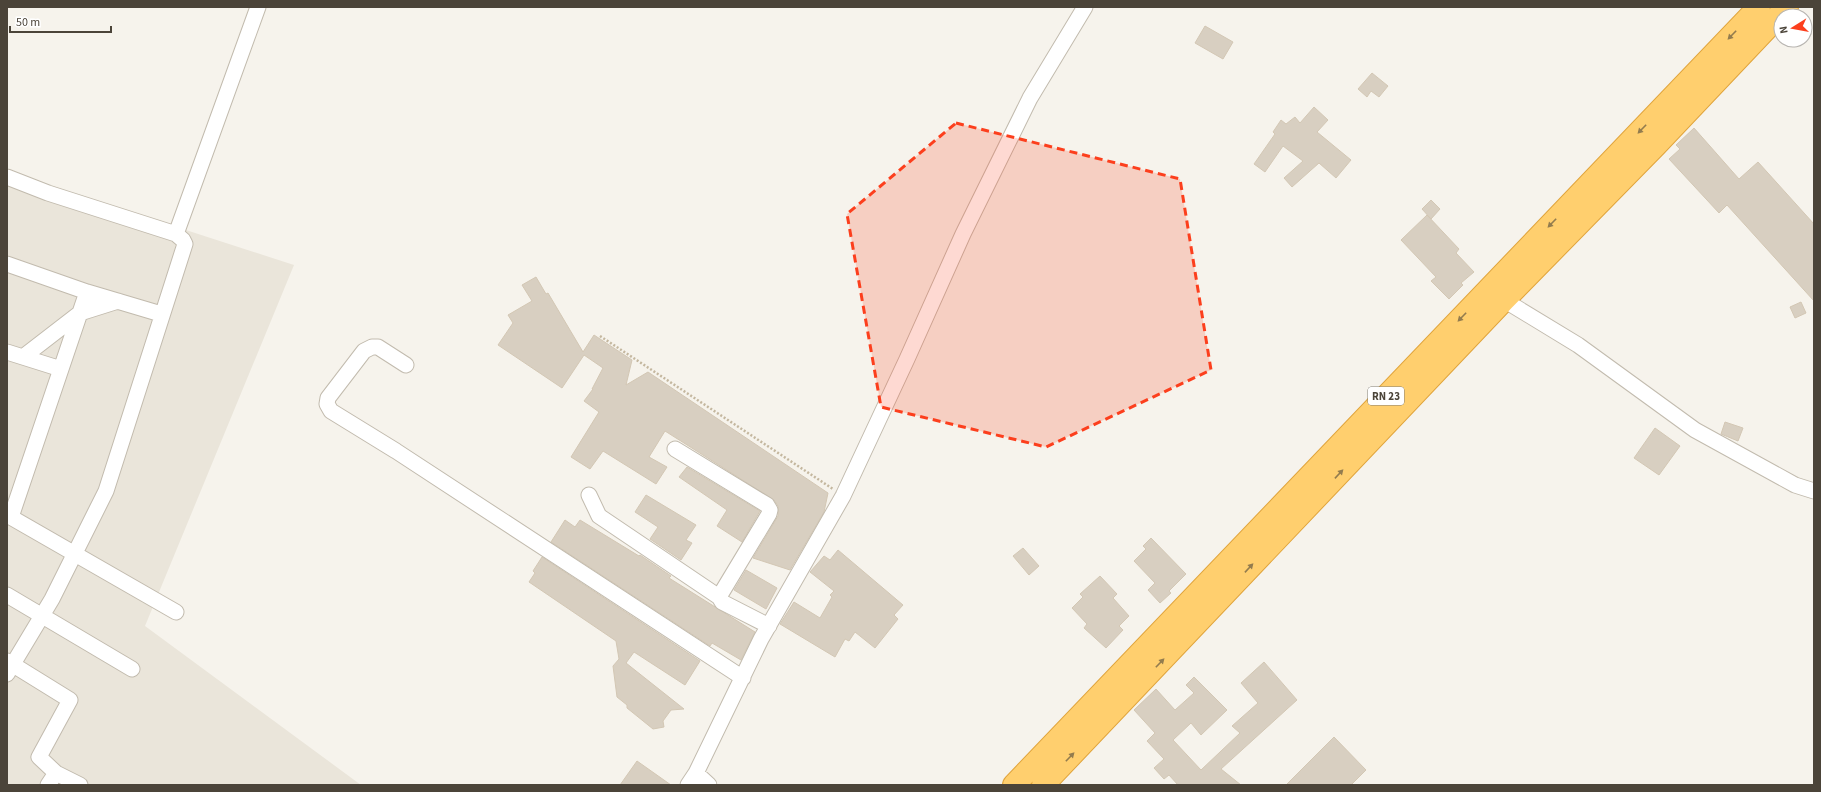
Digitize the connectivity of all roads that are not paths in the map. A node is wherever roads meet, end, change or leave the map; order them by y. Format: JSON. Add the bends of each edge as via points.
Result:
{"nodes":[{"id":1,"x":258,"y":7,"type":"edge"},
{"id":2,"x":1085,"y":7,"type":"edge"},
{"id":3,"x":1759,"y":7,"type":"edge"},
{"id":4,"x":1787,"y":7,"type":"edge"},
{"id":5,"x":7,"y":177,"type":"edge"},
{"id":6,"x":176,"y":234,"type":"junction"},
{"id":7,"x":7,"y":264,"type":"edge"},
{"id":8,"x":87,"y":292,"type":"junction"},
{"id":9,"x":1504,"y":300,"type":"junction"},
{"id":10,"x":118,"y":301,"type":"junction"},
{"id":11,"x":80,"y":313,"type":"junction"},
{"id":12,"x":162,"y":314,"type":"junction"},
{"id":13,"x":7,"y":352,"type":"edge"},
{"id":14,"x":24,"y":357,"type":"junction"},
{"id":15,"x":406,"y":365,"type":"dead end"},
{"id":16,"x":61,"y":369,"type":"junction"},
{"id":17,"x":676,"y":448,"type":"dead end"},
{"id":18,"x":1814,"y":491,"type":"edge"},
{"id":19,"x":589,"y":495,"type":"dead end"},
{"id":20,"x":9,"y":516,"type":"edge"},
{"id":21,"x":75,"y":554,"type":"junction"},
{"id":22,"x":7,"y":595,"type":"edge"},
{"id":23,"x":720,"y":597,"type":"junction"},
{"id":24,"x":176,"y":612,"type":"dead end"},
{"id":25,"x":42,"y":616,"type":"junction"},
{"id":26,"x":769,"y":626,"type":"junction"},
{"id":27,"x":9,"y":666,"type":"edge"},
{"id":28,"x":132,"y":669,"type":"dead end"},
{"id":29,"x":743,"y":678,"type":"junction"},
{"id":30,"x":52,"y":779,"type":"edge"},
{"id":31,"x":692,"y":779,"type":"edge"},
{"id":32,"x":80,"y":785,"type":"edge"},
{"id":33,"x":709,"y":785,"type":"edge"},
{"id":34,"x":1014,"y":785,"type":"edge"},
{"id":35,"x":1043,"y":785,"type":"edge"}],
"edges":[{"from":1,"to":6,"type":"street"},
{"from":2,"to":26,"type":"street","via":[[1023,113],[963,234],[843,496]]},
{"from":3,"to":34,"type":"highway","number":"RN 23","one_way":true},
{"from":4,"to":9,"type":"highway","number":"RN 23"},
{"from":5,"to":6,"type":"street","via":[[48,193]]},
{"from":6,"to":12,"type":"street","via":[[185,244]]},
{"from":7,"to":8,"type":"street"},
{"from":8,"to":10,"type":"street"},
{"from":8,"to":11,"type":"street"},
{"from":9,"to":18,"type":"street","via":[[1578,345],[1695,430],[1796,485]]},
{"from":35,"to":9,"type":"highway","number":"RN 23","one_way":true},
{"from":10,"to":11,"type":"street"},
{"from":10,"to":12,"type":"street"},
{"from":11,"to":14,"type":"street"},
{"from":11,"to":16,"type":"street"},
{"from":12,"to":21,"type":"street","via":[[106,491]]},
{"from":13,"to":14,"type":"street"},
{"from":14,"to":16,"type":"street"},
{"from":15,"to":29,"type":"street","via":[[378,346],[372,347],[364,351],[328,398],[327,404],[331,411]]},
{"from":16,"to":20,"type":"street"},
{"from":17,"to":23,"type":"street","via":[[767,505],[770,510]]},
{"from":19,"to":23,"type":"street","via":[[599,516]]},
{"from":20,"to":21,"type":"street"},
{"from":21,"to":24,"type":"street"},
{"from":21,"to":25,"type":"street"},
{"from":22,"to":25,"type":"street"},
{"from":23,"to":26,"type":"street","via":[[722,602]]},
{"from":25,"to":27,"type":"street"},
{"from":25,"to":28,"type":"street"},
{"from":26,"to":29,"type":"street"},
{"from":27,"to":30,"type":"street","via":[[70,700],[39,757]]},
{"from":29,"to":31,"type":"street"},
{"from":30,"to":32,"type":"street"},
{"from":31,"to":33,"type":"street"}]}
